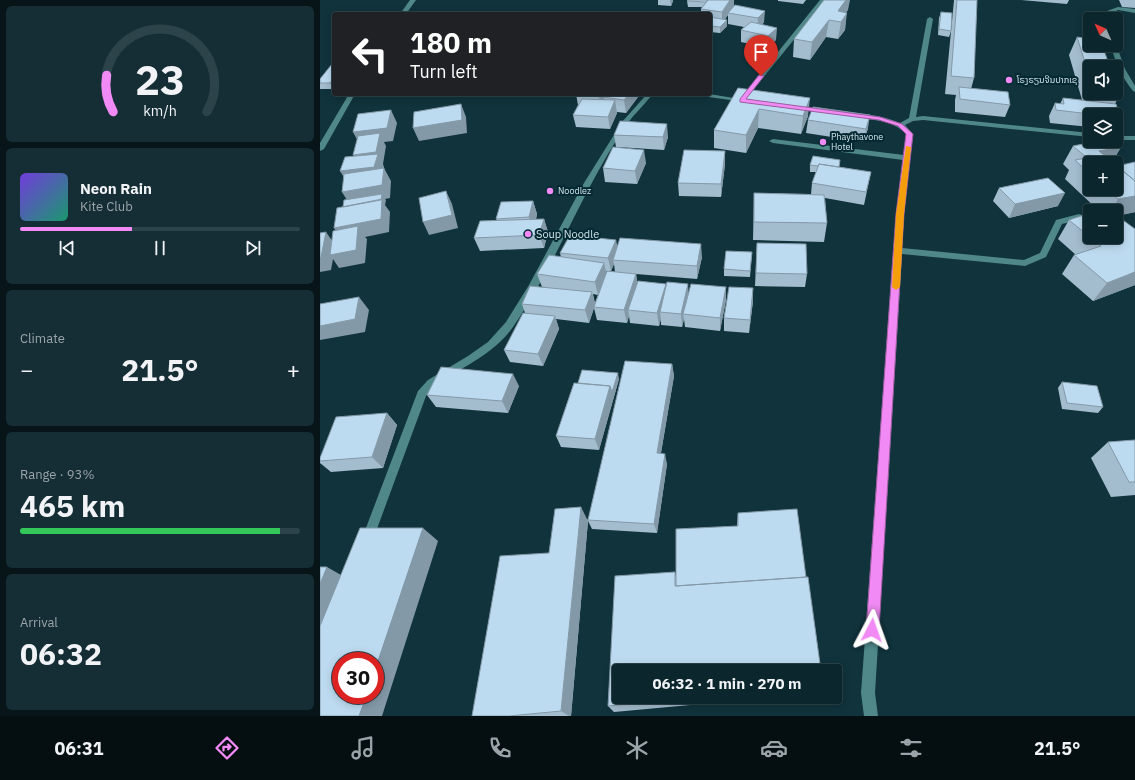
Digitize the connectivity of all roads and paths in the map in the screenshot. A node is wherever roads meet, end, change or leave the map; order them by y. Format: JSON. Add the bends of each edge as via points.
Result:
{"nodes":[{"id":1,"x":413,"y":0,"type":"edge"},
{"id":2,"x":823,"y":0,"type":"edge"},
{"id":3,"x":1135,"y":11,"type":"edge"},
{"id":4,"x":404,"y":12,"type":"edge"},
{"id":5,"x":1109,"y":12,"type":"edge"},
{"id":6,"x":930,"y":19,"type":"dead end"},
{"id":7,"x":1115,"y":52,"type":"edge"},
{"id":8,"x":1135,"y":90,"type":"edge"},
{"id":9,"x":351,"y":96,"type":"edge"},
{"id":10,"x":648,"y":96,"type":"edge"},
{"id":11,"x":711,"y":96,"type":"edge"},
{"id":12,"x":742,"y":100,"type":"junction"},
{"id":13,"x":750,"y":101,"type":"edge"},
{"id":14,"x":849,"y":115,"type":"edge"},
{"id":15,"x":912,"y":119,"type":"junction"},
{"id":16,"x":900,"y":125,"type":"junction"},
{"id":17,"x":1083,"y":134,"type":"edge"},
{"id":18,"x":1123,"y":138,"type":"edge"},
{"id":19,"x":1135,"y":138,"type":"edge"},
{"id":20,"x":773,"y":141,"type":"dead end"},
{"id":21,"x":320,"y":149,"type":"edge"},
{"id":22,"x":907,"y":158,"type":"junction"},
{"id":23,"x":1083,"y":218,"type":"edge"},
{"id":24,"x":898,"y":251,"type":"junction"},
{"id":25,"x":364,"y":551,"type":"edge"},
{"id":26,"x":871,"y":716,"type":"edge"}],
"edges":[{"from":1,"to":4,"type":"street"},
{"from":2,"to":12,"type":"street"},
{"from":3,"to":5,"type":"street","via":[[1116,8]]},
{"from":6,"to":15,"type":"street"},
{"from":7,"to":8,"type":"street","via":[[1126,79]]},
{"from":9,"to":21,"type":"street"},
{"from":10,"to":25,"type":"street","via":[[626,122],[588,183],[533,286],[509,325],[491,345],[432,383],[422,394]]},
{"from":11,"to":12,"type":"street"},
{"from":12,"to":13,"type":"street"},
{"from":14,"to":16,"type":"street","via":[[880,119]]},
{"from":15,"to":16,"type":"street"},
{"from":15,"to":17,"type":"street"},
{"from":16,"to":22,"type":"street","via":[[910,134]]},
{"from":18,"to":19,"type":"street"},
{"from":20,"to":22,"type":"street"},
{"from":22,"to":24,"type":"street"},
{"from":23,"to":24,"type":"street","via":[[1079,217],[1059,222],[1043,255],[1025,263]]},
{"from":24,"to":26,"type":"street","via":[[868,693]]}]}
